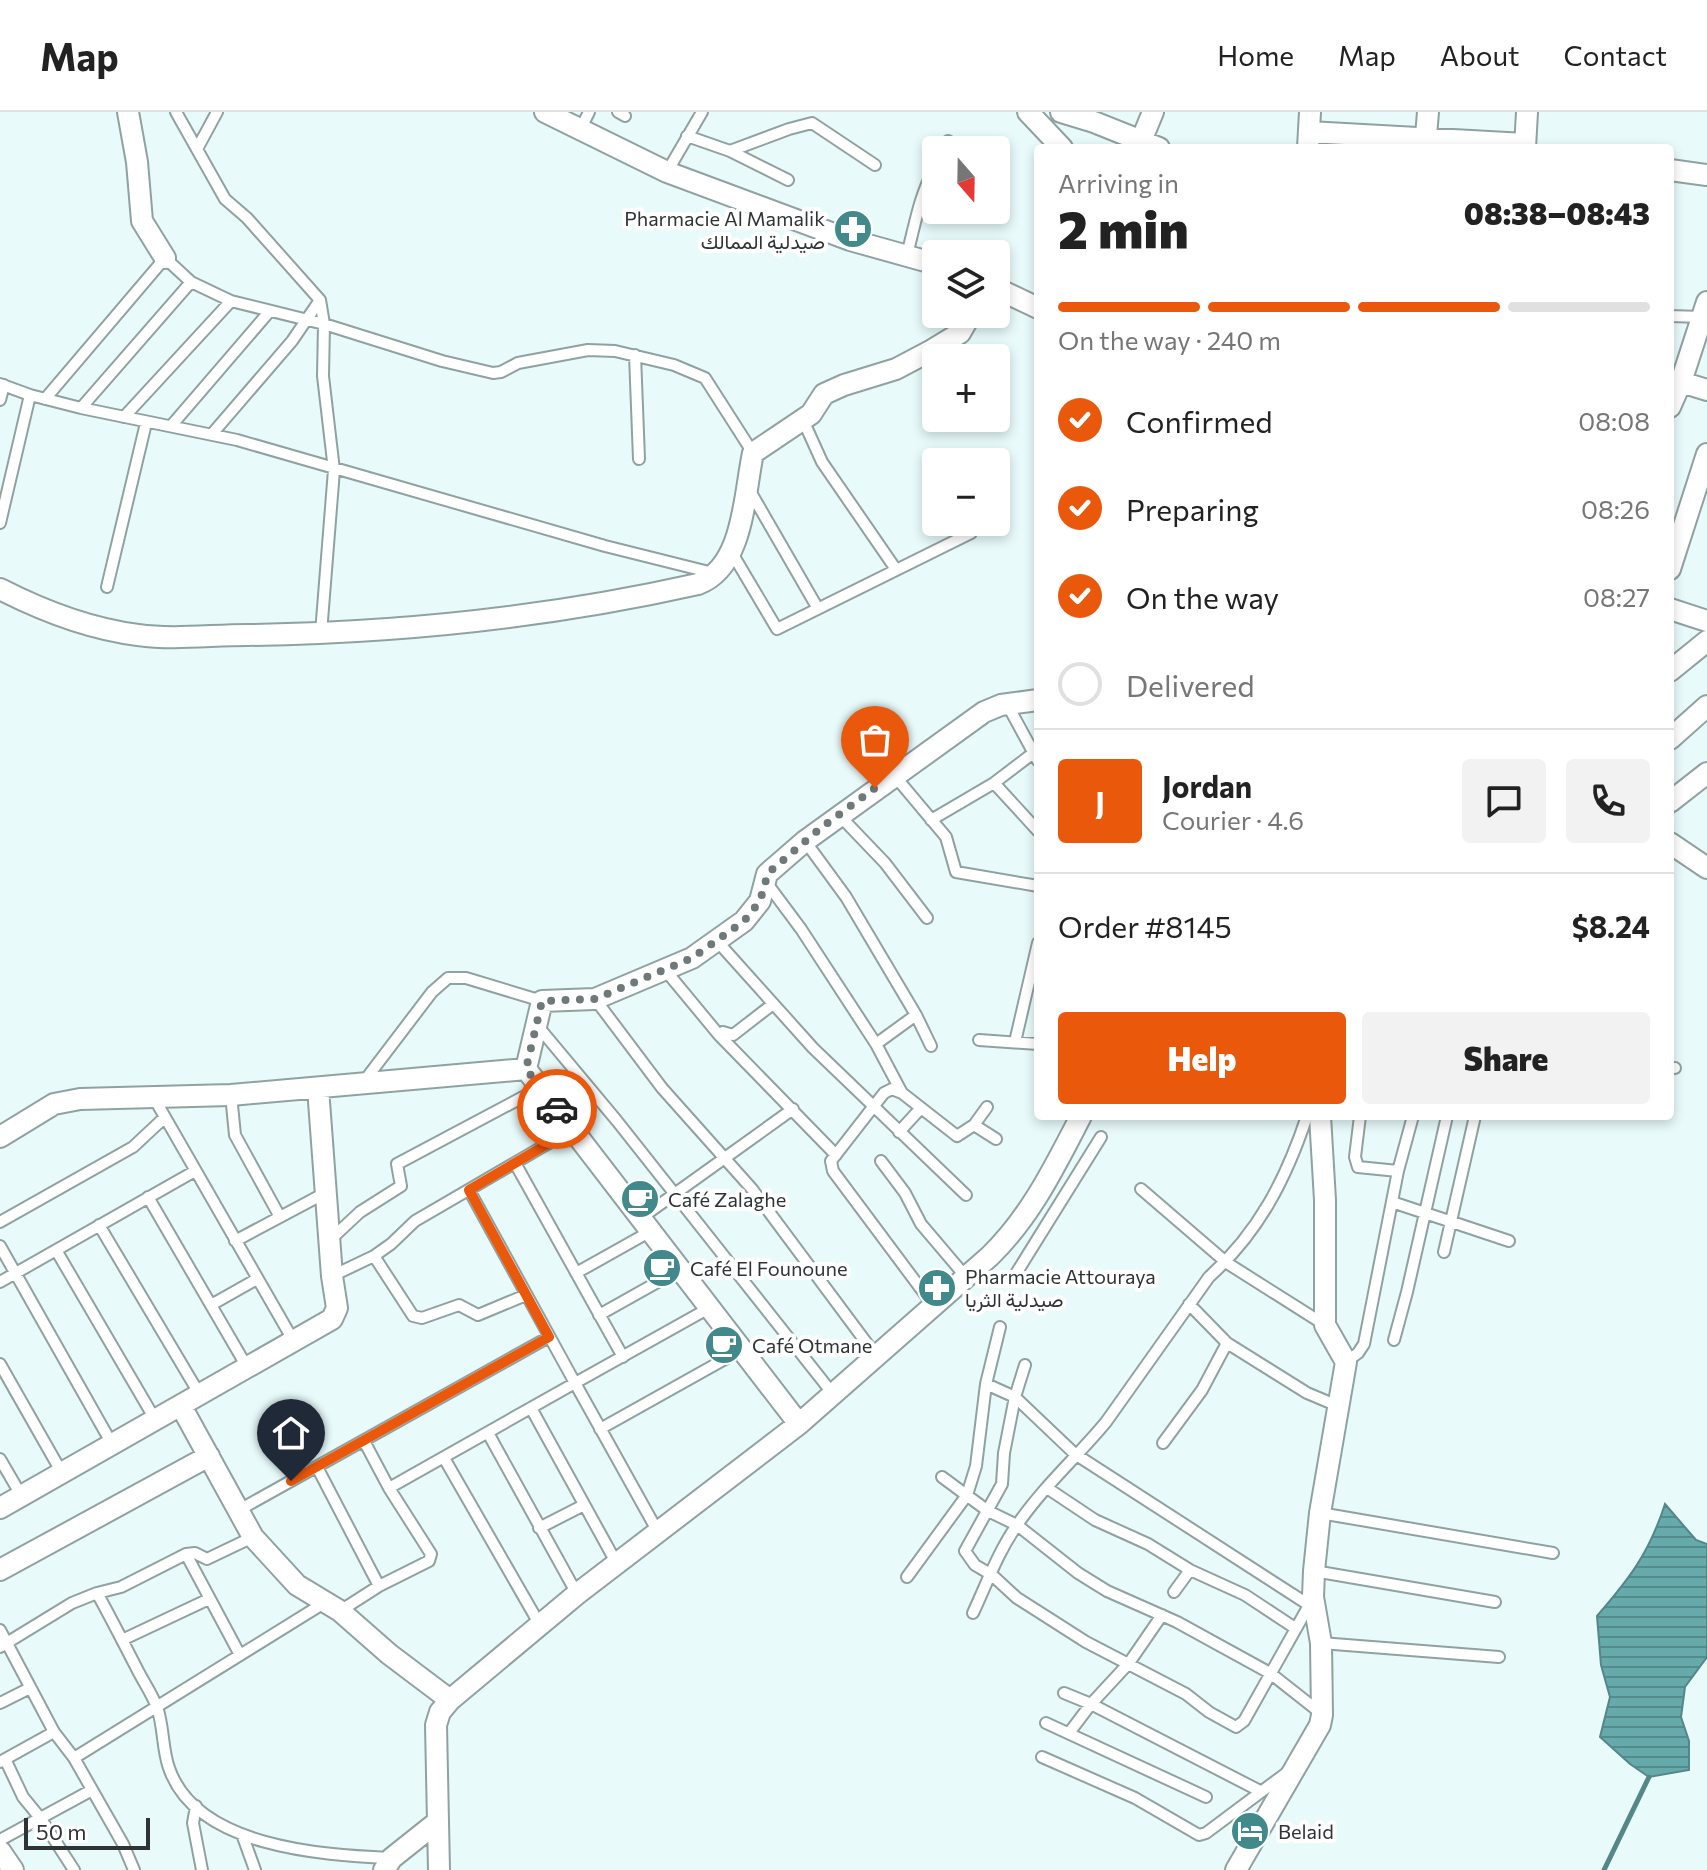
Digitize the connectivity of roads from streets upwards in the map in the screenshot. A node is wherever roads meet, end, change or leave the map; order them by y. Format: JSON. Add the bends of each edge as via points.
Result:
{"nodes":[{"id":1,"x":128,"y":112,"type":"edge"},
{"id":2,"x":545,"y":112,"type":"edge"},
{"id":3,"x":1028,"y":112,"type":"edge"},
{"id":4,"x":1061,"y":112,"type":"edge"},
{"id":5,"x":1153,"y":112,"type":"edge"},
{"id":6,"x":1428,"y":112,"type":"edge"},
{"id":7,"x":1527,"y":112,"type":"edge"},
{"id":8,"x":584,"y":121,"type":"edge"},
{"id":9,"x":1309,"y":131,"type":"edge"},
{"id":10,"x":1058,"y":144,"type":"edge"},
{"id":11,"x":1150,"y":144,"type":"edge"},
{"id":12,"x":1425,"y":144,"type":"edge"},
{"id":13,"x":1525,"y":144,"type":"edge"},
{"id":14,"x":1674,"y":171,"type":"edge"},
{"id":15,"x":1707,"y":175,"type":"edge"},
{"id":16,"x":165,"y":258,"type":"road end"},
{"id":17,"x":922,"y":260,"type":"edge"},
{"id":18,"x":1010,"y":295,"type":"edge"},
{"id":19,"x":1034,"y":306,"type":"edge"},
{"id":20,"x":1704,"y":310,"type":"edge"},
{"id":21,"x":964,"y":328,"type":"edge"},
{"id":22,"x":1681,"y":382,"type":"junction"},
{"id":23,"x":1707,"y":390,"type":"edge"},
{"id":24,"x":1674,"y":398,"type":"edge"},
{"id":25,"x":1707,"y":454,"type":"edge"},
{"id":26,"x":1674,"y":557,"type":"edge"},
{"id":27,"x":0,"y":589,"type":"edge"},
{"id":28,"x":1674,"y":610,"type":"edge"},
{"id":29,"x":1706,"y":616,"type":"edge"},
{"id":30,"x":1707,"y":641,"type":"edge"},
{"id":31,"x":1674,"y":668,"type":"edge"},
{"id":32,"x":1034,"y":701,"type":"edge"},
{"id":33,"x":1707,"y":706,"type":"edge"},
{"id":34,"x":1674,"y":735,"type":"edge"},
{"id":35,"x":1707,"y":773,"type":"edge"},
{"id":36,"x":1674,"y":799,"type":"edge"},
{"id":37,"x":1674,"y":846,"type":"edge"},
{"id":38,"x":1707,"y":868,"type":"edge"},
{"id":39,"x":526,"y":1069,"type":"junction"},
{"id":40,"x":318,"y":1088,"type":"junction"},
{"id":41,"x":1079,"y":1120,"type":"edge"},
{"id":42,"x":1320,"y":1120,"type":"edge"},
{"id":43,"x":0,"y":1137,"type":"edge"},
{"id":44,"x":181,"y":1406,"type":"junction"},
{"id":45,"x":799,"y":1424,"type":"junction"},
{"id":46,"x":209,"y":1456,"type":"junction"},
{"id":47,"x":0,"y":1508,"type":"edge"},
{"id":48,"x":0,"y":1570,"type":"edge"},
{"id":49,"x":450,"y":1700,"type":"junction"},
{"id":50,"x":436,"y":1823,"type":"junction"},
{"id":51,"x":0,"y":1851,"type":"edge"},
{"id":52,"x":388,"y":1864,"type":"edge"},
{"id":53,"x":13,"y":1870,"type":"edge"},
{"id":54,"x":439,"y":1870,"type":"edge"},
{"id":55,"x":1236,"y":1870,"type":"edge"}],
"edges":[{"from":1,"to":16,"type":"street","via":[[142,221]]},
{"from":2,"to":8,"type":"street"},
{"from":3,"to":10,"type":"street"},
{"from":4,"to":11,"type":"street"},
{"from":5,"to":11,"type":"street"},
{"from":6,"to":12,"type":"street"},
{"from":7,"to":13,"type":"street"},
{"from":8,"to":17,"type":"street","via":[[667,172],[850,240]]},
{"from":9,"to":12,"type":"street"},
{"from":14,"to":15,"type":"street"},
{"from":18,"to":19,"type":"street"},
{"from":20,"to":22,"type":"street"},
{"from":21,"to":27,"type":"street","via":[[896,369],[830,390],[813,413],[753,453],[732,553],[704,582],[462,623],[321,633],[138,635],[68,618]]},
{"from":22,"to":23,"type":"street"},
{"from":22,"to":24,"type":"street"},
{"from":25,"to":26,"type":"street"},
{"from":28,"to":29,"type":"street"},
{"from":30,"to":31,"type":"street"},
{"from":32,"to":39,"type":"street","via":[[984,712],[839,814],[768,873],[762,895],[744,921],[692,958],[595,999],[542,1001]]},
{"from":33,"to":34,"type":"street"},
{"from":35,"to":36,"type":"street"},
{"from":37,"to":38,"type":"street"},
{"from":39,"to":40,"type":"street"},
{"from":39,"to":45,"type":"street"},
{"from":40,"to":43,"type":"street","via":[[80,1099],[47,1108]]},
{"from":40,"to":44,"type":"street","via":[[336,1314]]},
{"from":41,"to":45,"type":"street","via":[[1014,1233]]},
{"from":42,"to":55,"type":"street","via":[[1325,1325],[1346,1362],[1311,1601],[1321,1643],[1322,1715]]},
{"from":44,"to":46,"type":"street"},
{"from":44,"to":47,"type":"street"},
{"from":45,"to":49,"type":"street","via":[[577,1594]]},
{"from":46,"to":48,"type":"street"},
{"from":46,"to":49,"type":"street","via":[[253,1537],[297,1585]]},
{"from":49,"to":50,"type":"street","via":[[436,1725]]},
{"from":50,"to":52,"type":"street"},
{"from":50,"to":54,"type":"street"},
{"from":51,"to":53,"type":"street"}]}
